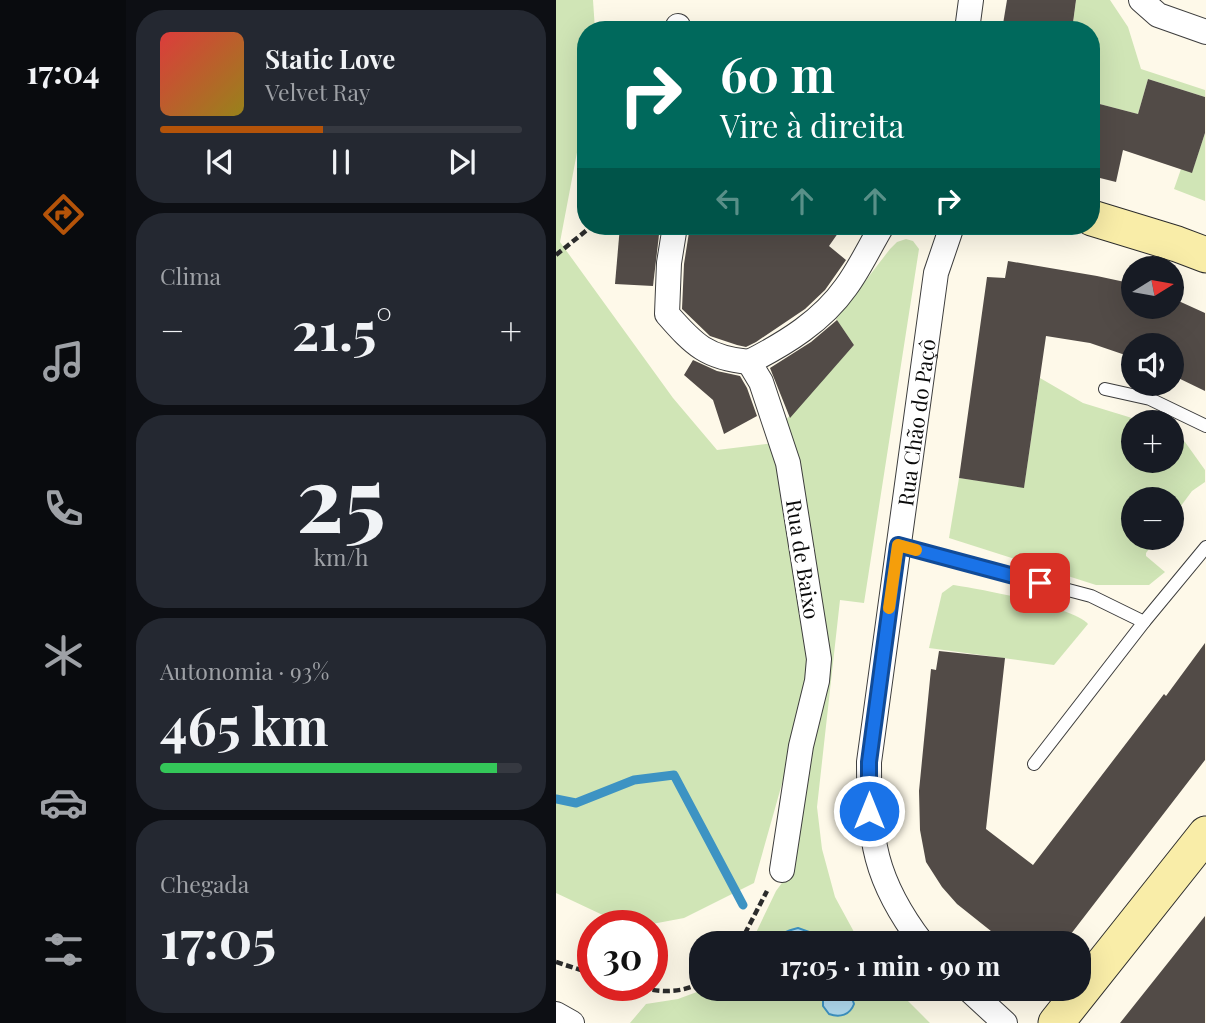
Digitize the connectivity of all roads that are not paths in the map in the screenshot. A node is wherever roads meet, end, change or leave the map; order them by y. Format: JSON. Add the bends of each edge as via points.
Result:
{"nodes":[{"id":1,"x":971,"y":0,"type":"edge"},
{"id":2,"x":1141,"y":0,"type":"edge"},
{"id":3,"x":968,"y":21,"type":"edge"},
{"id":4,"x":1205,"y":32,"type":"edge"},
{"id":5,"x":1100,"y":220,"type":"edge"},
{"id":6,"x":673,"y":235,"type":"edge"},
{"id":7,"x":877,"y":235,"type":"edge"},
{"id":8,"x":949,"y":235,"type":"edge"},
{"id":9,"x":1205,"y":255,"type":"edge"},
{"id":10,"x":749,"y":362,"type":"junction"},
{"id":11,"x":1105,"y":389,"type":"dead end"},
{"id":12,"x":1205,"y":426,"type":"edge"},
{"id":13,"x":898,"y":545,"type":"junction"},
{"id":14,"x":1205,"y":547,"type":"edge"},
{"id":15,"x":1144,"y":622,"type":"junction"},
{"id":16,"x":1034,"y":764,"type":"dead end"},
{"id":17,"x":1205,"y":834,"type":"edge"},
{"id":18,"x":782,"y":870,"type":"road end"},
{"id":19,"x":913,"y":931,"type":"edge"},
{"id":20,"x":981,"y":1001,"type":"edge"},
{"id":21,"x":556,"y":1014,"type":"edge"},
{"id":22,"x":572,"y":1023,"type":"edge"},
{"id":23,"x":1005,"y":1023,"type":"edge"},
{"id":24,"x":1056,"y":1023,"type":"edge"}],
"edges":[{"from":1,"to":3,"type":"street"},
{"from":2,"to":4,"type":"street","via":[[1158,15]]},
{"from":5,"to":9,"type":"street"},
{"from":6,"to":10,"type":"street","via":[[667,314],[701,348],[724,359]]},
{"from":7,"to":10,"type":"street","via":[[846,287],[815,322]]},
{"from":8,"to":13,"type":"street","name":"Rua Chão do Paçô","via":[[936,273]]},
{"from":10,"to":18,"type":"street","name":"Rua de Baixo","via":[[761,382],[788,463],[819,659]]},
{"from":11,"to":12,"type":"lane","via":[[1150,399]]},
{"from":13,"to":15,"type":"lane","via":[[1091,596]]},
{"from":13,"to":19,"type":"street","name":"Rua Chão do Paçô","via":[[869,762],[869,811],[885,884]]},
{"from":14,"to":15,"type":"lane"},
{"from":15,"to":16,"type":"lane"},
{"from":17,"to":24,"type":"street"},
{"from":20,"to":23,"type":"street"},
{"from":21,"to":22,"type":"street"}]}
